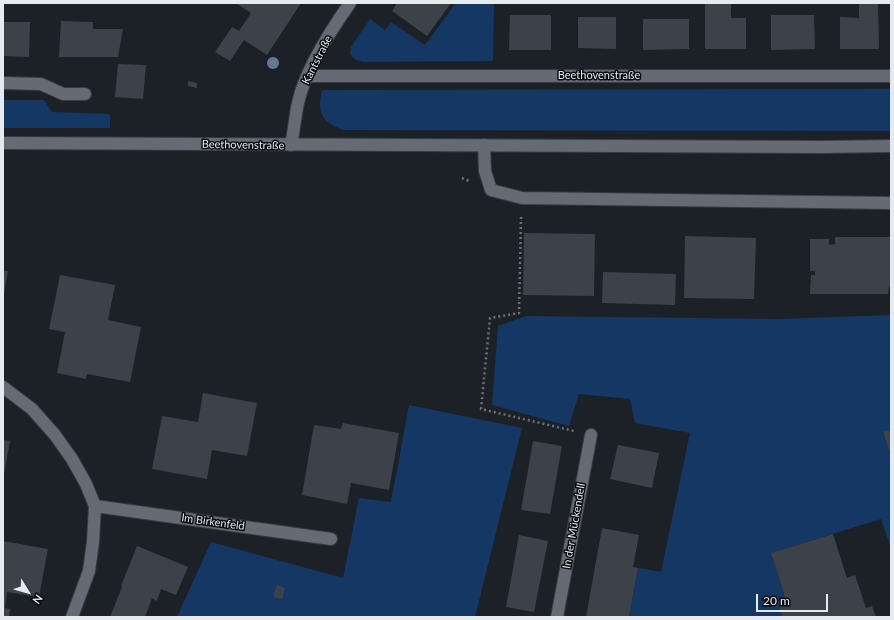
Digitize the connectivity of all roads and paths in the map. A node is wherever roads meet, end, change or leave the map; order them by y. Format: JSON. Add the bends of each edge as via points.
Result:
{"nodes":[{"id":1,"x":350,"y":3,"type":"edge"},
{"id":2,"x":307,"y":76,"type":"junction"},
{"id":3,"x":891,"y":76,"type":"edge"},
{"id":4,"x":3,"y":83,"type":"edge"},
{"id":5,"x":85,"y":94,"type":"dead end"},
{"id":6,"x":3,"y":143,"type":"edge"},
{"id":7,"x":291,"y":145,"type":"junction"},
{"id":8,"x":484,"y":145,"type":"junction"},
{"id":9,"x":891,"y":146,"type":"edge"},
{"id":10,"x":522,"y":198,"type":"junction"},
{"id":11,"x":891,"y":203,"type":"edge"},
{"id":12,"x":3,"y":387,"type":"edge"},
{"id":13,"x":591,"y":435,"type":"joint"},
{"id":14,"x":95,"y":506,"type":"junction"},
{"id":15,"x":331,"y":539,"type":"dead end"},
{"id":16,"x":72,"y":617,"type":"edge"},
{"id":17,"x":557,"y":617,"type":"edge"}],
"edges":[{"from":1,"to":2,"type":"street","name":"Kantstraße"},
{"from":2,"to":3,"type":"street","name":"Beethovenstraße"},
{"from":2,"to":7,"type":"street","name":"Kantstraße","via":[[298,101]]},
{"from":4,"to":5,"type":"street","via":[[41,84],[63,94]]},
{"from":6,"to":7,"type":"street","name":"Beethovenstraße"},
{"from":7,"to":8,"type":"street","name":"Beethovenstraße"},
{"from":8,"to":9,"type":"street","name":"Beethovenstraße"},
{"from":8,"to":10,"type":"street","via":[[485,171],[491,190]]},
{"from":10,"to":11,"type":"street"},
{"from":10,"to":13,"type":"path","via":[[519,313],[490,318],[481,409]]},
{"from":12,"to":14,"type":"street","via":[[32,409],[55,435],[72,459]]},
{"from":13,"to":17,"type":"street","name":"In der Mückendell"},
{"from":14,"to":15,"type":"street","name":"Im Birkenfeld"},
{"from":14,"to":16,"type":"street","via":[[89,570]]}]}
